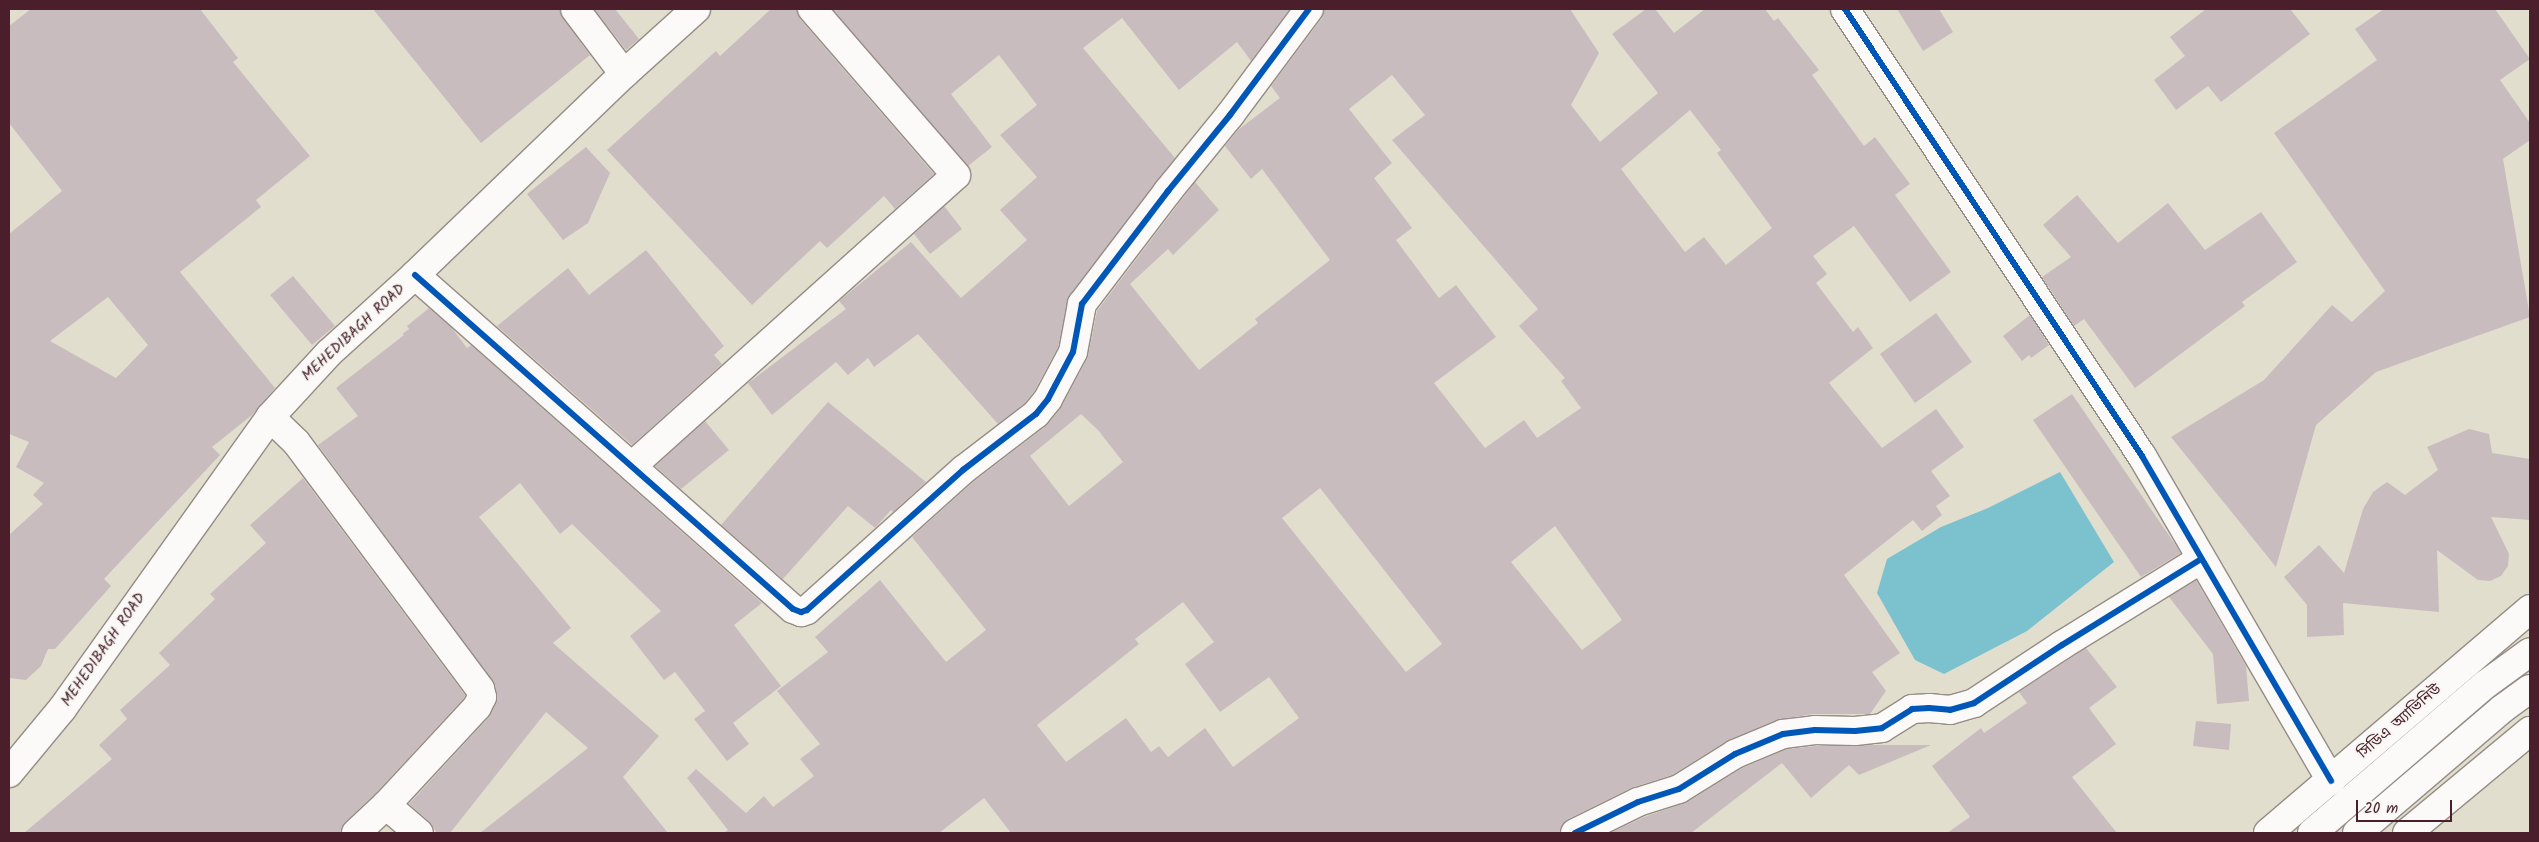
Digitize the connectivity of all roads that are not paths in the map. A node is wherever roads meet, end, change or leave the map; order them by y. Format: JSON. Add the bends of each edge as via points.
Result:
{"nodes":[{"id":1,"x":575,"y":9,"type":"edge"},
{"id":2,"x":696,"y":9,"type":"edge"},
{"id":3,"x":812,"y":9,"type":"edge"},
{"id":4,"x":1309,"y":9,"type":"edge"},
{"id":5,"x":1845,"y":9,"type":"edge"},
{"id":6,"x":624,"y":74,"type":"junction"},
{"id":7,"x":416,"y":275,"type":"junction"},
{"id":8,"x":270,"y":418,"type":"junction"},
{"id":9,"x":632,"y":466,"type":"junction"},
{"id":10,"x":2201,"y":558,"type":"junction"},
{"id":11,"x":2530,"y":609,"type":"edge"},
{"id":12,"x":2530,"y":652,"type":"edge"},
{"id":13,"x":2530,"y":689,"type":"edge"},
{"id":14,"x":2530,"y":731,"type":"edge"},
{"id":15,"x":10,"y":768,"type":"edge"},
{"id":16,"x":2387,"y":769,"type":"junction"},
{"id":17,"x":2332,"y":781,"type":"junction"},
{"id":18,"x":386,"y":805,"type":"junction"},
{"id":19,"x":356,"y":833,"type":"edge"},
{"id":20,"x":420,"y":833,"type":"edge"},
{"id":21,"x":1574,"y":833,"type":"edge"},
{"id":22,"x":2269,"y":833,"type":"edge"},
{"id":23,"x":2312,"y":833,"type":"edge"},
{"id":24,"x":2357,"y":833,"type":"edge"},
{"id":25,"x":2407,"y":833,"type":"edge"}],
"edges":[{"from":1,"to":6,"type":"main road"},
{"from":2,"to":6,"type":"main road","name":"MEHEDIBAGH ROAD"},
{"from":3,"to":9,"type":"main road","via":[[956,175]]},
{"from":4,"to":9,"type":"main road","via":[[1230,116],[1082,304],[1073,352],[1048,399],[1036,414],[963,470],[807,610],[793,609]]},
{"from":5,"to":10,"type":"main road","via":[[2142,456]]},
{"from":6,"to":7,"type":"main road","name":"MEHEDIBAGH ROAD"},
{"from":7,"to":8,"type":"main road","name":"MEHEDIBAGH ROAD","via":[[329,353]]},
{"from":7,"to":9,"type":"main road"},
{"from":8,"to":15,"type":"main road","name":"MEHEDIBAGH ROAD","via":[[62,709]]},
{"from":8,"to":18,"type":"main road","via":[[296,442],[480,689],[482,697],[477,707]]},
{"from":10,"to":17,"type":"main road"},
{"from":10,"to":21,"type":"main road","via":[[1974,703],[1950,710],[1912,709],[1882,728],[1783,734],[1735,754],[1678,789],[1638,802]]},
{"from":11,"to":17,"type":"main road","name":"সিডিএ অ্যাভিনিউ"},
{"from":12,"to":16,"type":"main road","via":[[2486,684]]},
{"from":13,"to":24,"type":"main road","via":[[2502,709]]},
{"from":14,"to":25,"type":"main road"},
{"from":16,"to":22,"type":"main road"},
{"from":16,"to":23,"type":"main road"},
{"from":17,"to":22,"type":"main road","name":"সিডিএ অ্যাভিনিউ"},
{"from":18,"to":19,"type":"main road"},
{"from":18,"to":20,"type":"main road"}]}
